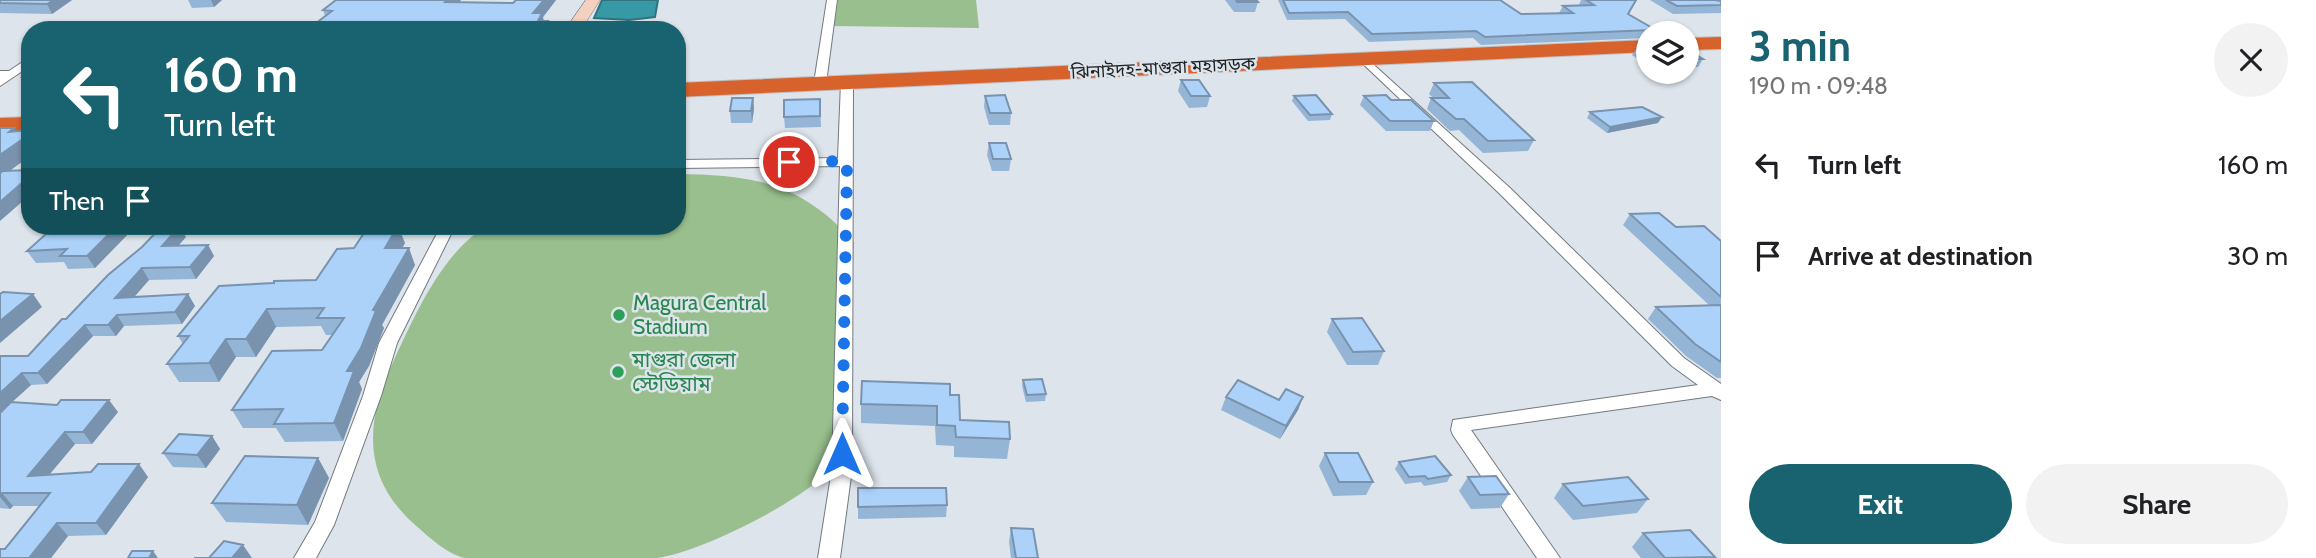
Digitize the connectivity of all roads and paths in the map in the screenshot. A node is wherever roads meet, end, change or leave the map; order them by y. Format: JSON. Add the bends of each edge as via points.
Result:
{"nodes":[{"id":1,"x":593,"y":0,"type":"edge"},
{"id":2,"x":832,"y":0,"type":"edge"},
{"id":3,"x":579,"y":21,"type":"edge"},
{"id":4,"x":1721,"y":43,"type":"edge"},
{"id":5,"x":1699,"y":44,"type":"edge"},
{"id":6,"x":1636,"y":47,"type":"edge"},
{"id":7,"x":1364,"y":59,"type":"junction"},
{"id":8,"x":6,"y":74,"type":"edge"},
{"id":9,"x":0,"y":82,"type":"edge"},
{"id":10,"x":847,"y":82,"type":"junction"},
{"id":11,"x":820,"y":83,"type":"junction"},
{"id":12,"x":686,"y":90,"type":"edge"},
{"id":13,"x":845,"y":162,"type":"junction"},
{"id":14,"x":686,"y":164,"type":"edge"},
{"id":15,"x":443,"y":235,"type":"edge"},
{"id":16,"x":1718,"y":391,"type":"edge"},
{"id":17,"x":305,"y":558,"type":"edge"},
{"id":18,"x":829,"y":558,"type":"edge"},
{"id":19,"x":1549,"y":558,"type":"edge"}],
"edges":[{"from":1,"to":3,"type":"main road"},
{"from":2,"to":11,"type":"street"},
{"from":4,"to":5,"type":"highway"},
{"from":6,"to":7,"type":"highway","name":"ঝিনাইদহ-মাগুরা মহাসড়ক"},
{"from":7,"to":10,"type":"highway","name":"ঝিনাইদহ-মাগুরা মহাসড়ক"},
{"from":7,"to":16,"type":"street","via":[[1678,362]]},
{"from":8,"to":9,"type":"street"},
{"from":10,"to":11,"type":"highway","name":"ঝিনাইদহ-মাগুরা মহাসড়ক"},
{"from":10,"to":13,"type":"street"},
{"from":11,"to":12,"type":"highway","name":"ঝিনাইদহ-মাগুরা মহাসড়ক"},
{"from":13,"to":14,"type":"street"},
{"from":13,"to":18,"type":"street","via":[[842,469]]},
{"from":15,"to":17,"type":"street","via":[[388,343],[324,526]]},
{"from":16,"to":19,"type":"street","via":[[1460,425]]}]}
